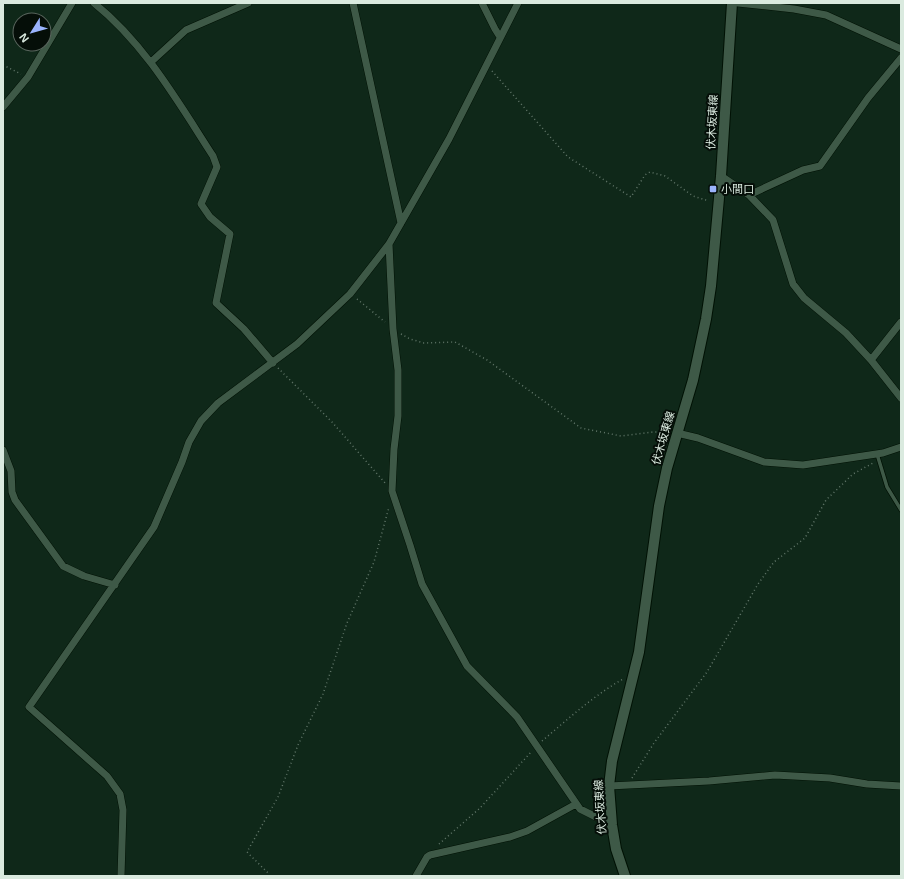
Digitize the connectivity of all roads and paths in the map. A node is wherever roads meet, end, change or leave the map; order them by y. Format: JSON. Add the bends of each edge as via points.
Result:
{"nodes":[{"id":1,"x":72,"y":3,"type":"edge"},
{"id":2,"x":94,"y":3,"type":"edge"},
{"id":3,"x":248,"y":3,"type":"edge"},
{"id":4,"x":354,"y":3,"type":"edge"},
{"id":5,"x":482,"y":3,"type":"edge"},
{"id":6,"x":518,"y":3,"type":"edge"},
{"id":7,"x":732,"y":3,"type":"edge"},
{"id":8,"x":738,"y":3,"type":"edge"},
{"id":9,"x":500,"y":38,"type":"junction"},
{"id":10,"x":901,"y":49,"type":"edge"},
{"id":11,"x":901,"y":58,"type":"edge"},
{"id":12,"x":151,"y":62,"type":"junction"},
{"id":13,"x":3,"y":65,"type":"edge"},
{"id":14,"x":487,"y":65,"type":"junction"},
{"id":15,"x":28,"y":77,"type":"junction"},
{"id":16,"x":3,"y":107,"type":"edge"},
{"id":17,"x":721,"y":176,"type":"junction"},
{"id":18,"x":749,"y":195,"type":"junction"},
{"id":19,"x":719,"y":203,"type":"junction"},
{"id":20,"x":401,"y":223,"type":"junction"},
{"id":21,"x":389,"y":244,"type":"junction"},
{"id":22,"x":350,"y":294,"type":"junction"},
{"id":23,"x":901,"y":322,"type":"edge"},
{"id":24,"x":393,"y":330,"type":"junction"},
{"id":25,"x":871,"y":360,"type":"junction"},
{"id":26,"x":273,"y":363,"type":"junction"},
{"id":27,"x":901,"y":398,"type":"edge"},
{"id":28,"x":677,"y":433,"type":"junction"},
{"id":29,"x":901,"y":447,"type":"edge"},
{"id":30,"x":3,"y":450,"type":"edge"},
{"id":31,"x":878,"y":457,"type":"junction"},
{"id":32,"x":392,"y":491,"type":"junction"},
{"id":33,"x":901,"y":510,"type":"edge"},
{"id":34,"x":115,"y":584,"type":"junction"},
{"id":35,"x":634,"y":671,"type":"junction"},
{"id":36,"x":536,"y":746,"type":"junction"},
{"id":37,"x":628,"y":784,"type":"junction"},
{"id":38,"x":609,"y":786,"type":"junction"},
{"id":39,"x":901,"y":786,"type":"edge"},
{"id":40,"x":576,"y":804,"type":"junction"},
{"id":41,"x":612,"y":825,"type":"junction"},
{"id":42,"x":430,"y":855,"type":"junction"},
{"id":43,"x":121,"y":876,"type":"edge"},
{"id":44,"x":269,"y":876,"type":"edge"},
{"id":45,"x":416,"y":876,"type":"edge"},
{"id":46,"x":625,"y":876,"type":"edge"}],
"edges":[{"from":1,"to":15,"type":"street"},
{"from":2,"to":12,"type":"street","via":[[108,14]]},
{"from":3,"to":12,"type":"street","via":[[186,30]]},
{"from":4,"to":20,"type":"street"},
{"from":5,"to":9,"type":"street"},
{"from":6,"to":9,"type":"street"},
{"from":7,"to":17,"type":"main road","name":"伏木坂東線"},
{"from":8,"to":10,"type":"street","via":[[826,15]]},
{"from":9,"to":14,"type":"street"},
{"from":11,"to":18,"type":"street","via":[[868,98],[820,166],[803,170]]},
{"from":12,"to":26,"type":"street","via":[[217,167],[201,204],[210,217],[230,234],[216,303],[244,329]]},
{"from":13,"to":15,"type":"path"},
{"from":14,"to":19,"type":"path","via":[[568,157],[631,197],[645,174],[650,172],[666,176],[693,196]]},
{"from":14,"to":20,"type":"street","via":[[449,139]]},
{"from":15,"to":16,"type":"street"},
{"from":17,"to":18,"type":"street"},
{"from":17,"to":19,"type":"main road","name":"伏木坂東線"},
{"from":18,"to":25,"type":"street","via":[[773,220],[793,284],[804,298],[846,333]]},
{"from":19,"to":28,"type":"main road","name":"伏木坂東線","via":[[706,319],[693,380]]},
{"from":20,"to":21,"type":"street"},
{"from":21,"to":22,"type":"street"},
{"from":21,"to":24,"type":"street"},
{"from":22,"to":24,"type":"path"},
{"from":22,"to":26,"type":"street"},
{"from":23,"to":25,"type":"street"},
{"from":24,"to":28,"type":"path","via":[[424,343],[455,342],[487,360],[581,428],[621,436],[653,432]]},
{"from":24,"to":32,"type":"street","via":[[398,370],[398,408]]},
{"from":25,"to":27,"type":"street"},
{"from":26,"to":32,"type":"path","via":[[332,422]]},
{"from":26,"to":34,"type":"street","via":[[218,403],[201,420],[189,442],[154,527]]},
{"from":28,"to":31,"type":"street","via":[[764,462],[803,465]]},
{"from":28,"to":35,"type":"main road","name":"伏木坂東線","via":[[659,506],[639,652]]},
{"from":29,"to":31,"type":"street"},
{"from":30,"to":34,"type":"street","via":[[11,471],[15,500],[63,566],[84,576]]},
{"from":31,"to":33,"type":"lane","via":[[888,487]]},
{"from":31,"to":37,"type":"path","via":[[853,474],[826,500],[805,538],[774,562],[758,584],[707,672],[654,743]]},
{"from":32,"to":36,"type":"street","via":[[422,584],[467,666],[516,717]]},
{"from":32,"to":44,"type":"path","via":[[374,562],[347,623],[323,694],[298,745],[278,797],[247,852],[270,874]]},
{"from":34,"to":43,"type":"street","via":[[29,707],[107,776],[120,794],[124,810]]},
{"from":35,"to":36,"type":"path","via":[[573,714]]},
{"from":35,"to":38,"type":"main road","name":"伏木坂東線","via":[[612,761]]},
{"from":36,"to":40,"type":"street"},
{"from":36,"to":42,"type":"path","via":[[480,808],[444,839]]},
{"from":37,"to":38,"type":"street"},
{"from":37,"to":39,"type":"street","via":[[775,775]]},
{"from":38,"to":41,"type":"main road","name":"伏木坂東線"},
{"from":40,"to":41,"type":"street","via":[[580,809]]},
{"from":40,"to":42,"type":"street","via":[[527,831],[510,837]]},
{"from":41,"to":46,"type":"main road","name":"伏木坂東線","via":[[616,849]]},
{"from":42,"to":45,"type":"street"}]}
